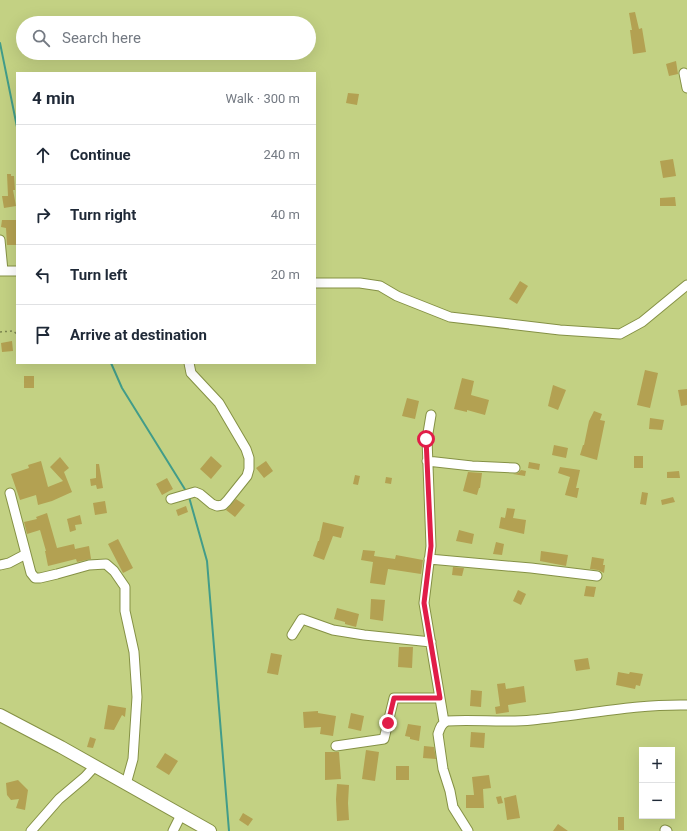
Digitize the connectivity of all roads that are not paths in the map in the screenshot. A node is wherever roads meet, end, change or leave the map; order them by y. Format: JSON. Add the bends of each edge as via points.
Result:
{"nodes":[{"id":1,"x":684,"y":73,"type":"dead end"},
{"id":2,"x":687,"y":88,"type":"edge"},
{"id":3,"x":0,"y":240,"type":"edge"},
{"id":4,"x":2,"y":271,"type":"edge"},
{"id":5,"x":16,"y":271,"type":"edge"},
{"id":6,"x":316,"y":283,"type":"edge"},
{"id":7,"x":687,"y":285,"type":"edge"},
{"id":8,"x":189,"y":364,"type":"edge"},
{"id":9,"x":431,"y":414,"type":"dead end"},
{"id":10,"x":427,"y":461,"type":"junction"},
{"id":11,"x":515,"y":468,"type":"dead end"},
{"id":12,"x":10,"y":493,"type":"dead end"},
{"id":13,"x":171,"y":499,"type":"dead end"},
{"id":14,"x":26,"y":554,"type":"junction"},
{"id":15,"x":429,"y":558,"type":"junction"},
{"id":16,"x":0,"y":565,"type":"edge"},
{"id":17,"x":597,"y":576,"type":"dead end"},
{"id":18,"x":292,"y":635,"type":"dead end"},
{"id":19,"x":431,"y":642,"type":"junction"},
{"id":20,"x":440,"y":698,"type":"junction"},
{"id":21,"x":687,"y":705,"type":"edge"},
{"id":22,"x":0,"y":715,"type":"edge"},
{"id":23,"x":444,"y":722,"type":"junction"},
{"id":24,"x":336,"y":746,"type":"dead end"},
{"id":25,"x":95,"y":766,"type":"junction"},
{"id":26,"x":126,"y":784,"type":"junction"},
{"id":27,"x":181,"y":815,"type":"junction"},
{"id":28,"x":31,"y":831,"type":"edge"},
{"id":29,"x":173,"y":831,"type":"edge"},
{"id":30,"x":210,"y":831,"type":"edge"},
{"id":31,"x":468,"y":831,"type":"edge"}],
"edges":[{"from":1,"to":2,"type":"street"},
{"from":3,"to":4,"type":"street"},
{"from":4,"to":5,"type":"street"},
{"from":6,"to":7,"type":"street","via":[[360,283],[380,286],[397,296],[450,317],[620,334],[642,322]]},
{"from":8,"to":13,"type":"street","via":[[195,379],[219,403],[246,449],[250,469],[223,505],[212,504],[195,492]]},
{"from":9,"to":10,"type":"street","via":[[426,439]]},
{"from":10,"to":11,"type":"street"},
{"from":10,"to":15,"type":"street","via":[[431,546]]},
{"from":12,"to":14,"type":"street"},
{"from":14,"to":16,"type":"street"},
{"from":14,"to":26,"type":"street","via":[[34,578],[89,565],[106,564],[126,587],[125,612],[134,652],[137,697],[133,759]]},
{"from":15,"to":17,"type":"street"},
{"from":15,"to":19,"type":"street","via":[[424,603]]},
{"from":18,"to":19,"type":"street","via":[[302,619],[333,630]]},
{"from":19,"to":20,"type":"street"},
{"from":20,"to":23,"type":"street"},
{"from":20,"to":24,"type":"street","via":[[394,698],[384,739]]},
{"from":21,"to":23,"type":"street","via":[[642,706],[530,721]]},
{"from":22,"to":25,"type":"main road"},
{"from":23,"to":31,"type":"street","via":[[438,734],[443,769],[453,807]]},
{"from":25,"to":26,"type":"main road"},
{"from":25,"to":28,"type":"street","via":[[59,799]]},
{"from":26,"to":27,"type":"main road"},
{"from":27,"to":29,"type":"street"},
{"from":27,"to":30,"type":"main road"}]}
